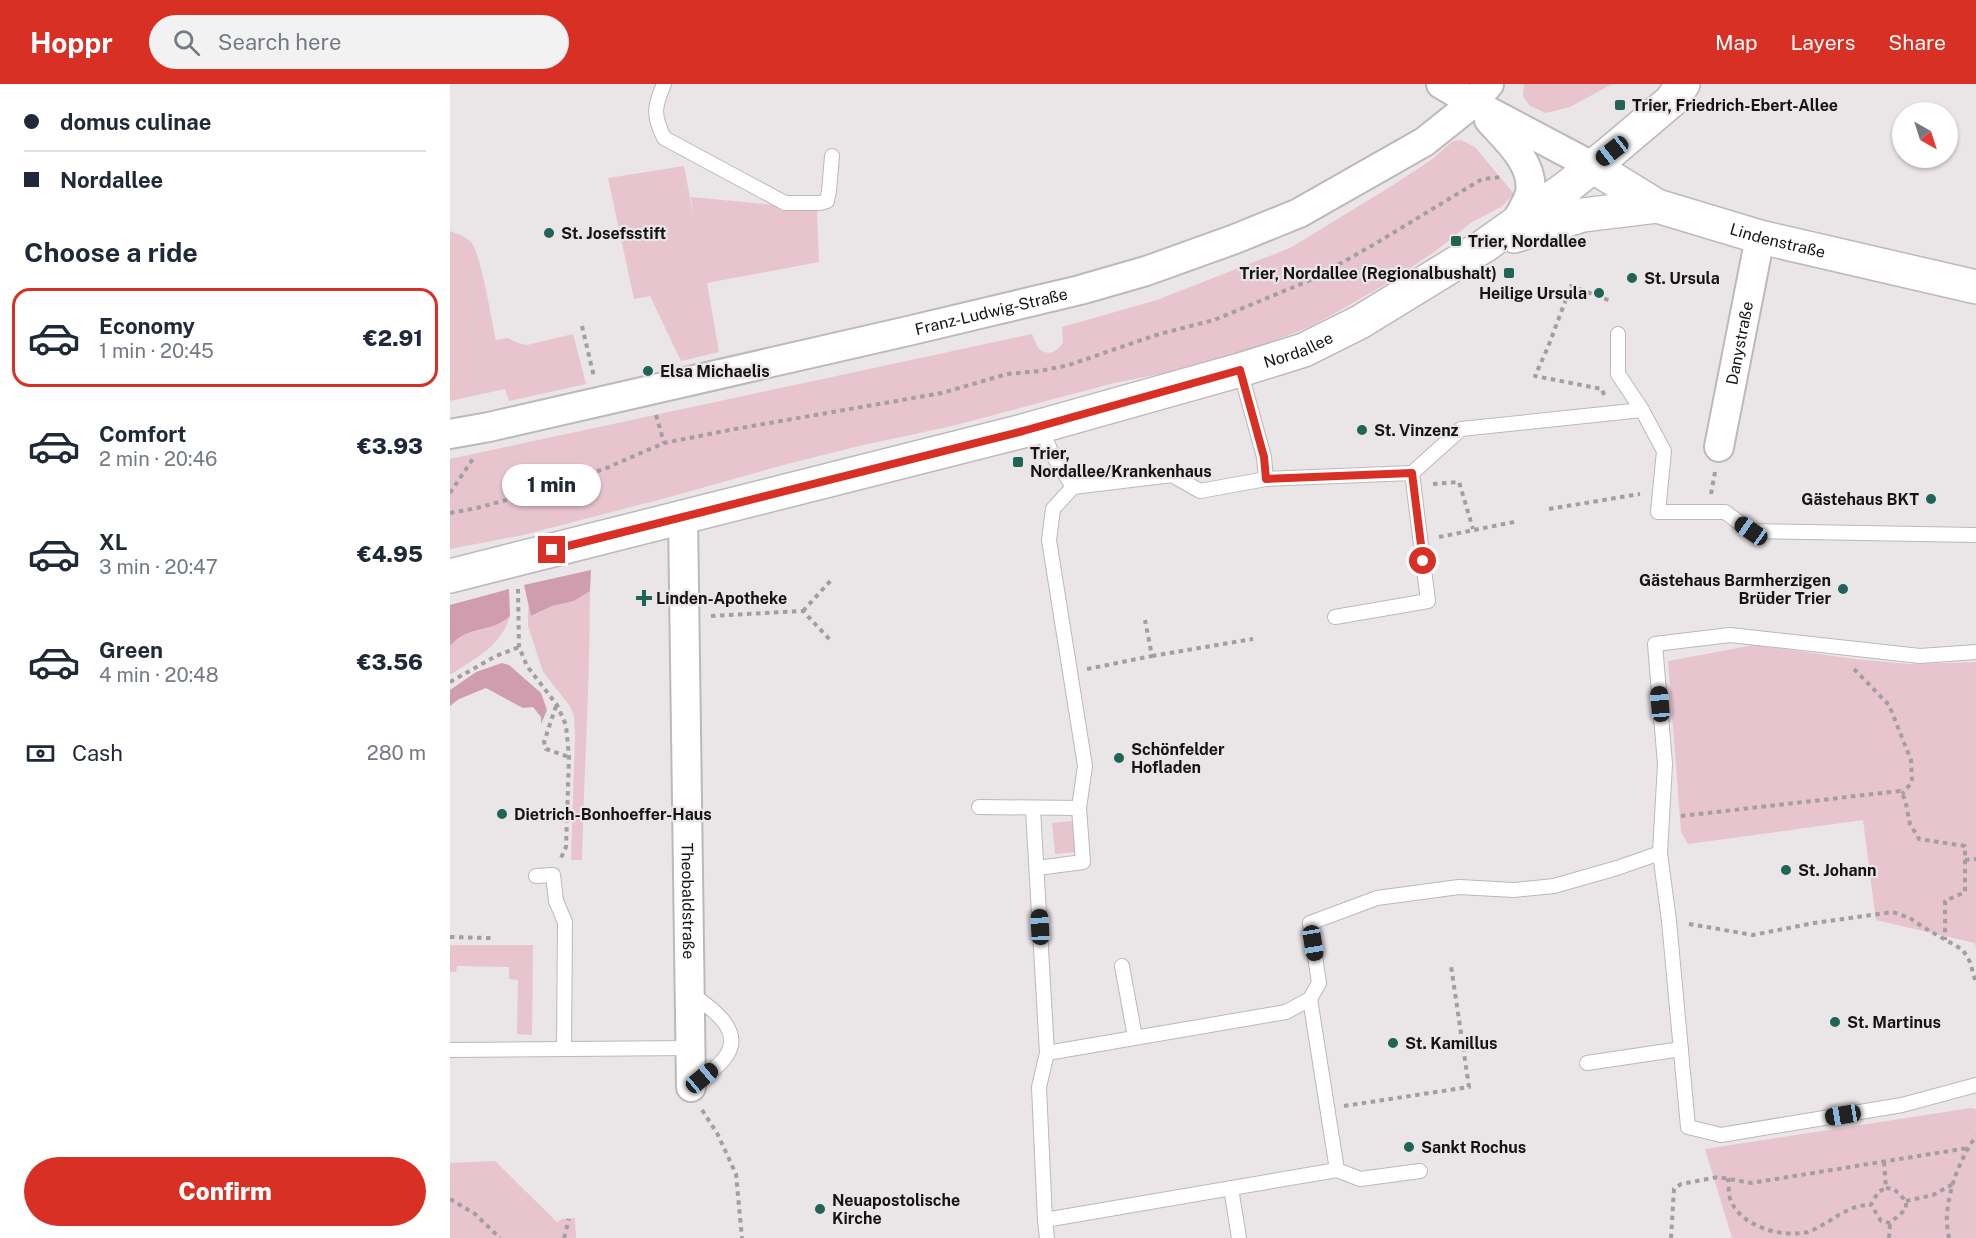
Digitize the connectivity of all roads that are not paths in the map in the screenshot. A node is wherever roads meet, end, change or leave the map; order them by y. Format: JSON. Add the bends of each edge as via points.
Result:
{"nodes":[{"id":1,"x":664,"y":84,"type":"edge"},
{"id":2,"x":1441,"y":84,"type":"edge"},
{"id":3,"x":1677,"y":92,"type":"edge"},
{"id":4,"x":1481,"y":94,"type":"edge"},
{"id":5,"x":832,"y":156,"type":"dead end"},
{"id":6,"x":1592,"y":166,"type":"junction"},
{"id":7,"x":1647,"y":200,"type":"junction"},
{"id":8,"x":1515,"y":223,"type":"junction"},
{"id":9,"x":1760,"y":237,"type":"junction"},
{"id":10,"x":1484,"y":246,"type":"junction"},
{"id":11,"x":1976,"y":286,"type":"edge"},
{"id":12,"x":1618,"y":334,"type":"dead end"},
{"id":13,"x":1240,"y":370,"type":"junction"},
{"id":14,"x":1642,"y":410,"type":"junction"},
{"id":15,"x":1041,"y":426,"type":"junction"},
{"id":16,"x":450,"y":434,"type":"edge"},
{"id":17,"x":1719,"y":447,"type":"road end"},
{"id":18,"x":1266,"y":479,"type":"junction"},
{"id":19,"x":1413,"y":479,"type":"junction"},
{"id":20,"x":1073,"y":487,"type":"junction"},
{"id":21,"x":683,"y":517,"type":"junction"},
{"id":22,"x":1976,"y":536,"type":"edge"},
{"id":23,"x":455,"y":573,"type":"edge"},
{"id":24,"x":1335,"y":617,"type":"dead end"},
{"id":25,"x":1976,"y":652,"type":"edge"},
{"id":26,"x":979,"y":807,"type":"dead end"},
{"id":27,"x":1079,"y":808,"type":"junction"},
{"id":28,"x":1034,"y":809,"type":"junction"},
{"id":29,"x":1660,"y":853,"type":"junction"},
{"id":30,"x":1037,"y":868,"type":"junction"},
{"id":31,"x":536,"y":876,"type":"dead end"},
{"id":32,"x":1122,"y":966,"type":"dead end"},
{"id":33,"x":690,"y":993,"type":"junction"},
{"id":34,"x":1310,"y":999,"type":"junction"},
{"id":35,"x":1135,"y":1037,"type":"junction"},
{"id":36,"x":691,"y":1048,"type":"junction"},
{"id":37,"x":564,"y":1049,"type":"junction"},
{"id":38,"x":1681,"y":1049,"type":"junction"},
{"id":39,"x":450,"y":1050,"type":"edge"},
{"id":40,"x":1047,"y":1053,"type":"junction"},
{"id":41,"x":1587,"y":1063,"type":"dead end"},
{"id":42,"x":1976,"y":1085,"type":"edge"},
{"id":43,"x":691,"y":1087,"type":"joint"},
{"id":44,"x":1337,"y":1170,"type":"junction"},
{"id":45,"x":1420,"y":1171,"type":"dead end"},
{"id":46,"x":1230,"y":1188,"type":"junction"},
{"id":47,"x":1045,"y":1220,"type":"junction"},
{"id":48,"x":1047,"y":1238,"type":"edge"},
{"id":49,"x":1239,"y":1238,"type":"edge"}],
"edges":[{"from":1,"to":5,"type":"lane","via":[[655,120],[664,138],[785,202],[827,201]]},
{"from":2,"to":4,"type":"street"},
{"from":3,"to":6,"type":"main road","name":"Nordallee"},
{"from":3,"to":7,"type":"main road","via":[[1637,153],[1632,178]]},
{"from":4,"to":6,"type":"street"},
{"from":4,"to":8,"type":"street","via":[[1529,175],[1530,193]]},
{"from":4,"to":16,"type":"street","name":"Franz-Ludwig-Straße","via":[[1424,142],[1299,213],[1146,271],[1080,291]]},
{"from":6,"to":7,"type":"main road","name":"Lindenstraße"},
{"from":6,"to":8,"type":"main road","name":"Nordallee"},
{"from":7,"to":9,"type":"main road","name":"Lindenstraße"},
{"from":7,"to":10,"type":"main road","name":"Nordallee","via":[[1583,214]]},
{"from":8,"to":10,"type":"main road","name":"Nordallee"},
{"from":9,"to":11,"type":"main road","name":"Lindenstraße"},
{"from":9,"to":17,"type":"street","name":"Danystraße"},
{"from":10,"to":13,"type":"main road","name":"Nordallee","via":[[1360,322],[1304,350]]},
{"from":12,"to":14,"type":"lane","via":[[1618,374]]},
{"from":13,"to":15,"type":"main road","name":"Nordallee"},
{"from":13,"to":18,"type":"lane","via":[[1264,457]]},
{"from":14,"to":19,"type":"lane","via":[[1461,429]]},
{"from":14,"to":22,"type":"lane","via":[[1664,451],[1658,512],[1725,512],[1751,531]]},
{"from":15,"to":20,"type":"lane"},
{"from":15,"to":21,"type":"main road","name":"Nordallee"},
{"from":18,"to":19,"type":"lane"},
{"from":18,"to":20,"type":"lane","via":[[1200,491],[1172,475]]},
{"from":19,"to":24,"type":"lane","via":[[1428,601]]},
{"from":20,"to":27,"type":"lane","via":[[1053,509],[1048,540],[1084,766]]},
{"from":21,"to":23,"type":"main road","name":"Nordallee"},
{"from":21,"to":33,"type":"street","name":"Theobaldstraße"},
{"from":25,"to":29,"type":"lane","via":[[1920,656],[1730,634],[1655,644],[1665,764]]},
{"from":26,"to":28,"type":"lane"},
{"from":27,"to":28,"type":"lane"},
{"from":27,"to":30,"type":"lane","via":[[1083,862]]},
{"from":28,"to":30,"type":"lane"},
{"from":29,"to":34,"type":"lane","via":[[1554,886],[1514,890],[1459,887],[1377,898],[1310,923],[1319,983]]},
{"from":29,"to":38,"type":"lane"},
{"from":30,"to":40,"type":"lane"},
{"from":31,"to":37,"type":"lane","via":[[553,875],[556,901],[565,922]]},
{"from":32,"to":35,"type":"lane"},
{"from":33,"to":36,"type":"street","name":"Theobaldstraße"},
{"from":33,"to":43,"type":"lane","via":[[724,1021],[731,1043],[726,1056]]},
{"from":34,"to":35,"type":"lane","via":[[1286,1012]]},
{"from":34,"to":44,"type":"lane"},
{"from":35,"to":40,"type":"lane"},
{"from":36,"to":37,"type":"lane"},
{"from":36,"to":43,"type":"street","name":"Theobaldstraße"},
{"from":37,"to":39,"type":"lane"},
{"from":38,"to":41,"type":"lane"},
{"from":38,"to":42,"type":"lane","via":[[1688,1127],[1721,1135],[1902,1105]]},
{"from":40,"to":47,"type":"lane","via":[[1039,1087]]},
{"from":44,"to":45,"type":"lane","via":[[1360,1179]]},
{"from":44,"to":46,"type":"lane"},
{"from":46,"to":47,"type":"lane"},
{"from":46,"to":49,"type":"lane"},
{"from":47,"to":48,"type":"lane"}]}
